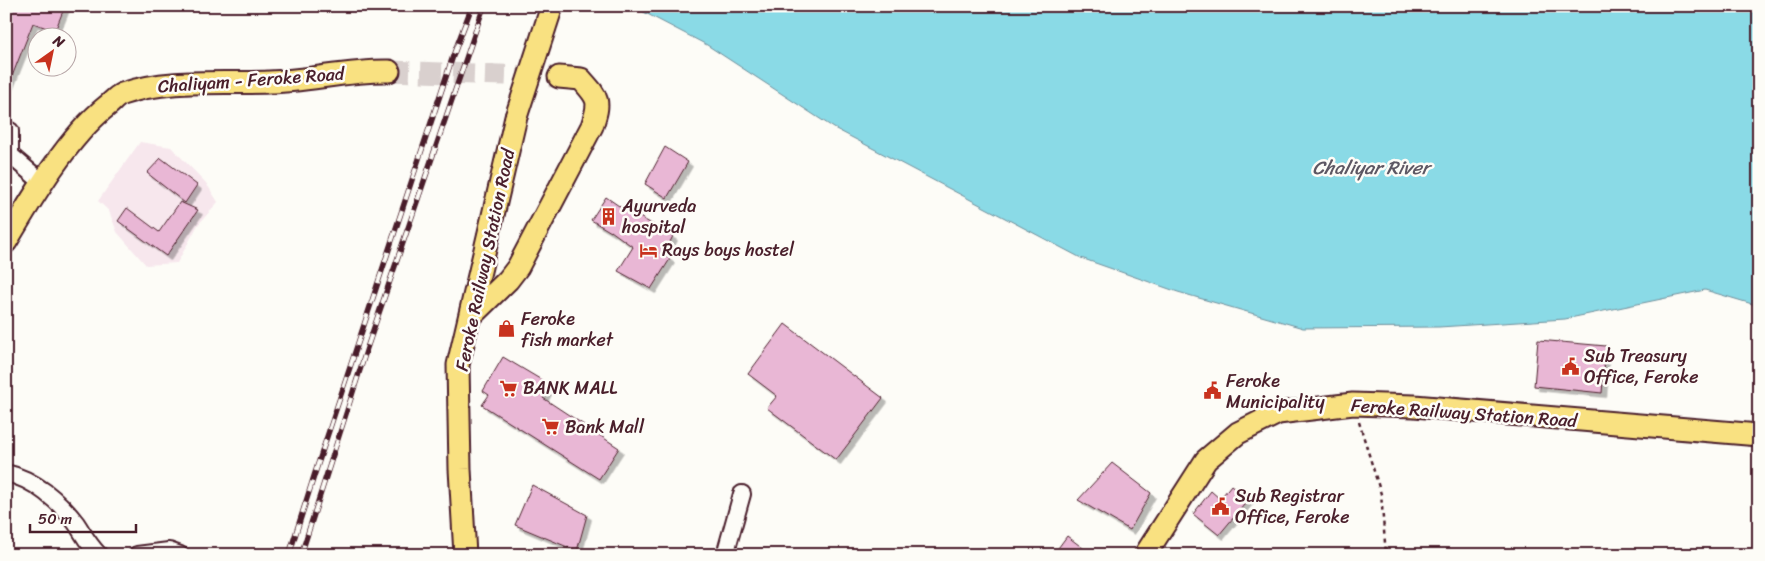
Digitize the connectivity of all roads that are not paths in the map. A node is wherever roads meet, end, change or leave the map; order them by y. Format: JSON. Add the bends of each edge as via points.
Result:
{"nodes":[{"id":1,"x":552,"y":6,"type":"edge"},
{"id":2,"x":389,"y":70,"type":"tunnel mouth"},
{"id":3,"x":559,"y":77,"type":"tunnel mouth"},
{"id":4,"x":6,"y":129,"type":"edge"},
{"id":5,"x":44,"y":183,"type":"junction"},
{"id":6,"x":6,"y":242,"type":"edge"},
{"id":7,"x":470,"y":317,"type":"junction"},
{"id":8,"x":1759,"y":435,"type":"edge"},
{"id":9,"x":6,"y":473,"type":"edge"},
{"id":10,"x":742,"y":494,"type":"dead end"},
{"id":11,"x":98,"y":555,"type":"edge"},
{"id":12,"x":137,"y":555,"type":"edge"},
{"id":13,"x":180,"y":555,"type":"edge"},
{"id":14,"x":465,"y":555,"type":"edge"},
{"id":15,"x":725,"y":555,"type":"edge"},
{"id":16,"x":1145,"y":555,"type":"edge"}],
"edges":[{"from":1,"to":7,"type":"main road","name":"Feroke Railway Station Road","bridge":true,"via":[[516,116]]},
{"from":2,"to":5,"type":"main road","name":"Chaliyam - Feroke Road","via":[[269,82],[160,85],[120,95],[99,112],[71,143]]},
{"from":3,"to":7,"type":"main road","via":[[581,78],[595,94],[598,109],[592,126],[518,267]]},
{"from":4,"to":5,"type":"street","via":[[10,131],[10,155]]},
{"from":5,"to":6,"type":"main road","name":"Chaliyam - Feroke Road"},
{"from":7,"to":14,"type":"main road","name":"Feroke Railway Station Road","via":[[458,365]]},
{"from":8,"to":16,"type":"main road","name":"Feroke Railway Station Road","via":[[1414,406],[1353,404],[1278,413],[1238,433],[1206,460]]},
{"from":9,"to":11,"type":"street","via":[[32,484],[58,501]]},
{"from":10,"to":15,"type":"street"},
{"from":12,"to":13,"type":"street","via":[[169,551]]}]}
